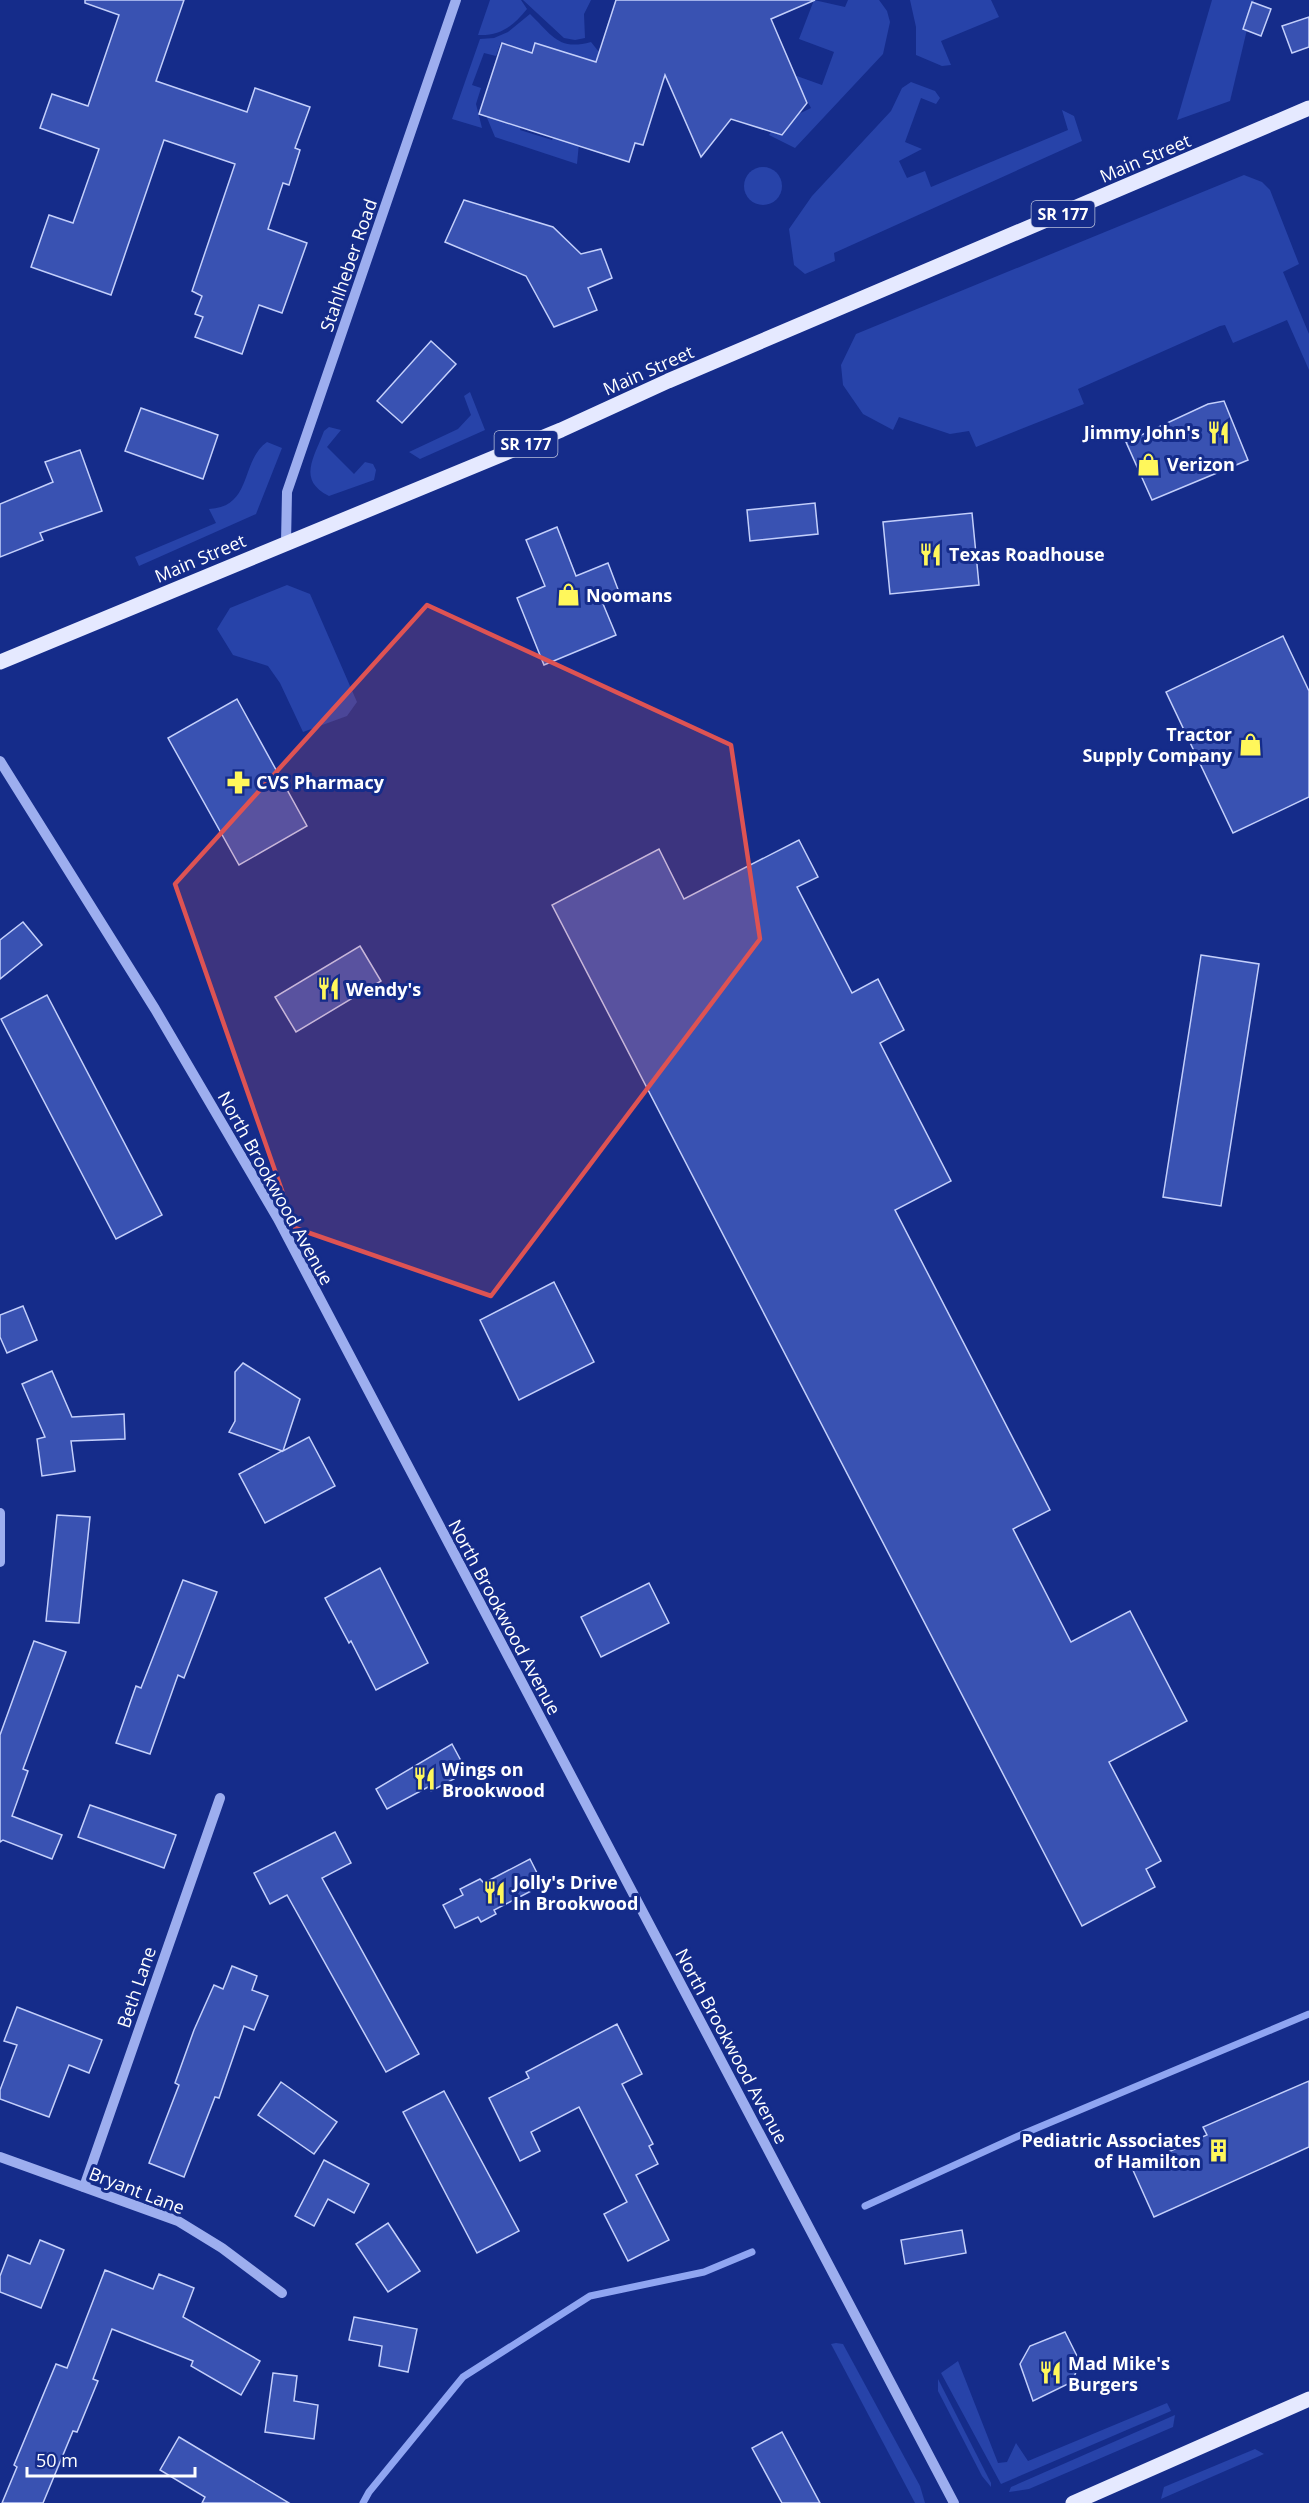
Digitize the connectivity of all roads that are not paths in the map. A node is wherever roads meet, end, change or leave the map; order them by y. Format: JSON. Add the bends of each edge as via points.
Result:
{"nodes":[{"id":1,"x":456,"y":0,"type":"edge"},
{"id":2,"x":1309,"y":108,"type":"edge"},
{"id":3,"x":286,"y":543,"type":"junction"},
{"id":4,"x":0,"y":662,"type":"edge"},
{"id":5,"x":0,"y":761,"type":"edge"},
{"id":6,"x":0,"y":1513,"type":"edge"},
{"id":7,"x":0,"y":1562,"type":"edge"},
{"id":8,"x":220,"y":1798,"type":"dead end"},
{"id":9,"x":0,"y":2157,"type":"edge"},
{"id":10,"x":84,"y":2187,"type":"junction"},
{"id":11,"x":282,"y":2293,"type":"dead end"},
{"id":12,"x":1309,"y":2399,"type":"edge"},
{"id":13,"x":954,"y":2503,"type":"edge"},
{"id":14,"x":1072,"y":2503,"type":"edge"}],
"edges":[{"from":1,"to":3,"type":"street","name":"Stahlheber Road","via":[[287,492]]},
{"from":2,"to":3,"type":"main road","name":"Main Street","number":"SR 177","via":[[561,430]]},
{"from":3,"to":4,"type":"main road","name":"Main Street","number":"SR 177"},
{"from":5,"to":13,"type":"street","name":"North Brookwood Avenue","via":[[155,1009],[278,1219]]},
{"from":6,"to":7,"type":"street"},
{"from":8,"to":10,"type":"street","name":"Beth Lane"},
{"from":9,"to":10,"type":"street","name":"Bryant Lane"},
{"from":10,"to":11,"type":"street","name":"Bryant Lane","via":[[178,2221]]},
{"from":12,"to":14,"type":"main road"}]}
